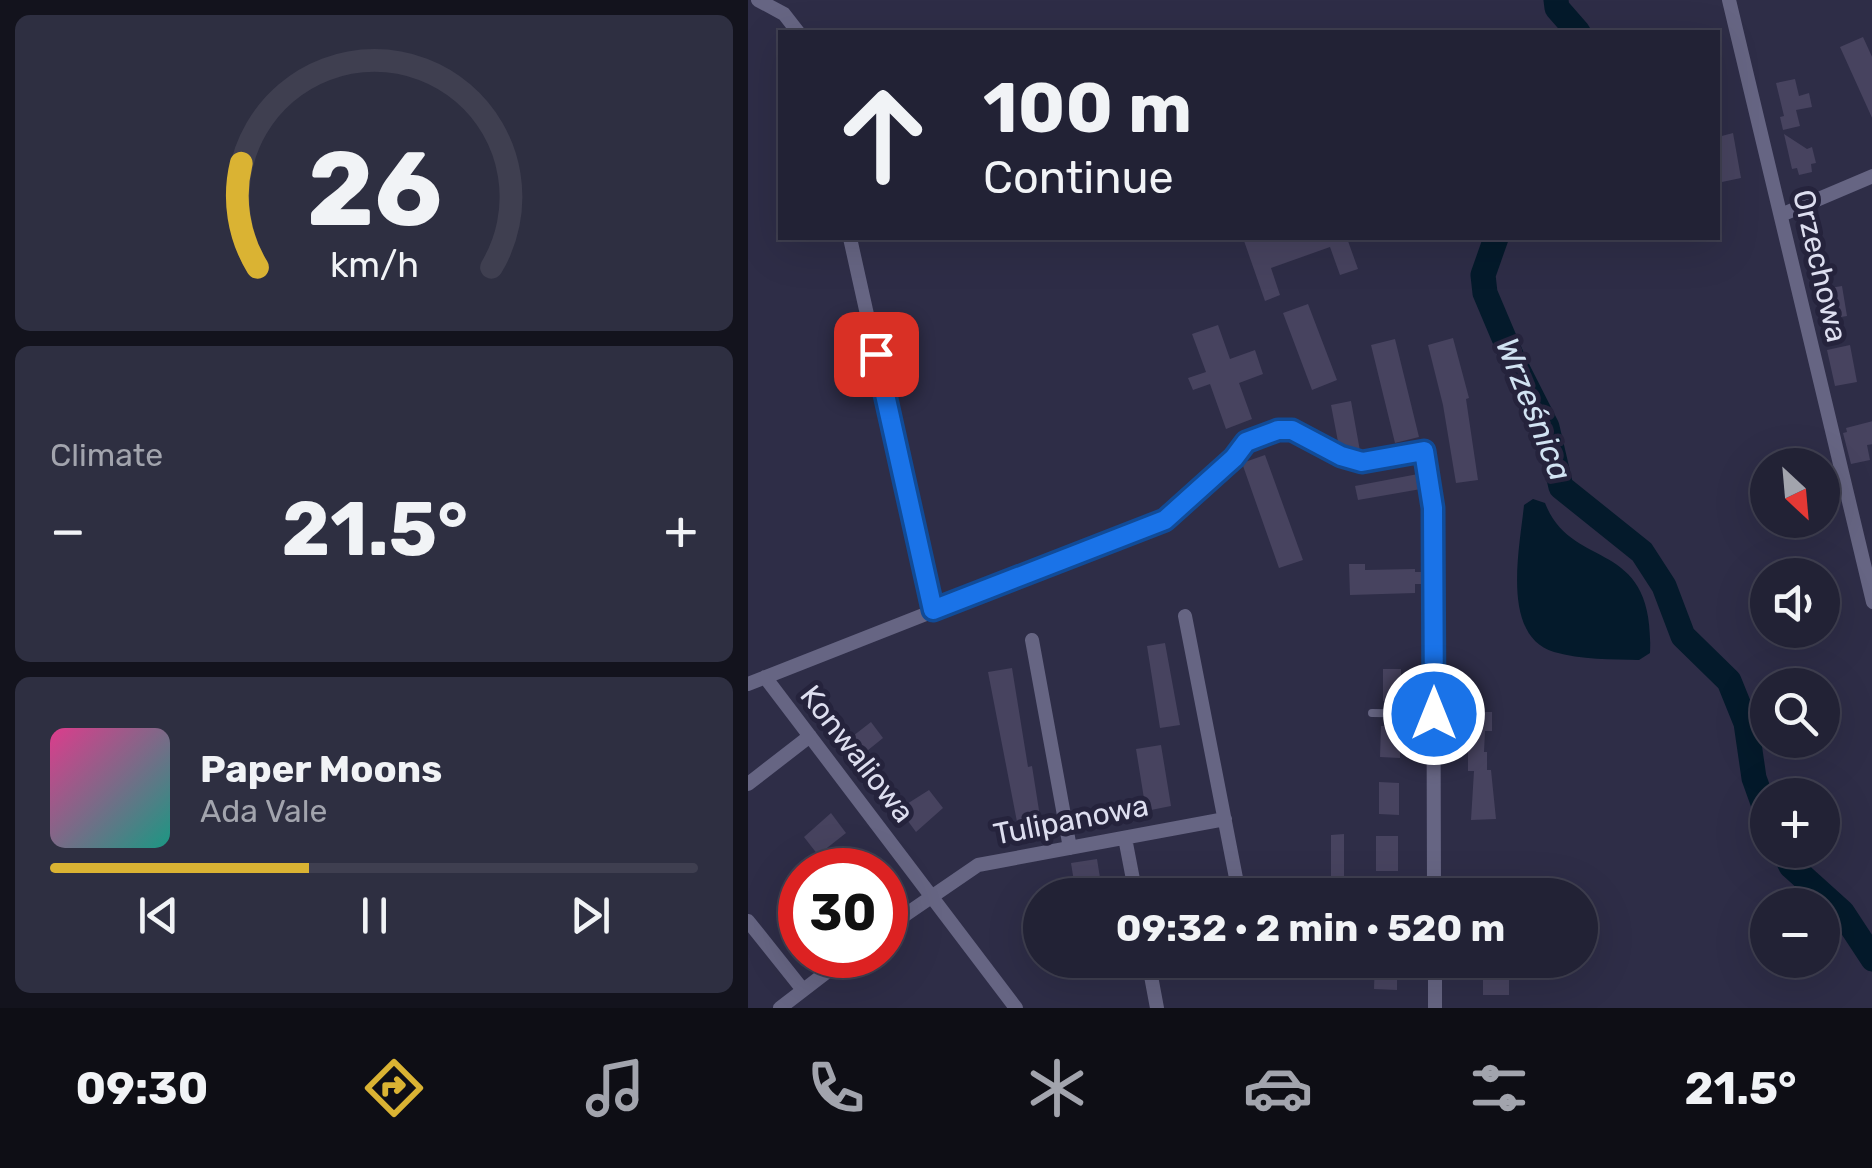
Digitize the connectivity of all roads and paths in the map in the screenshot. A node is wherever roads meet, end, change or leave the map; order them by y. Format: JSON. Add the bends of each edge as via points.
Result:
{"nodes":[{"id":1,"x":758,"y":0,"type":"edge"},
{"id":2,"x":1729,"y":0,"type":"edge"},
{"id":3,"x":796,"y":30,"type":"edge"},
{"id":4,"x":1872,"y":176,"type":"edge"},
{"id":5,"x":1781,"y":214,"type":"junction"},
{"id":6,"x":850,"y":240,"type":"edge"},
{"id":7,"x":1180,"y":508,"type":"joint"},
{"id":8,"x":1433,"y":508,"type":"joint"},
{"id":9,"x":1872,"y":602,"type":"edge"},
{"id":10,"x":933,"y":610,"type":"junction"},
{"id":11,"x":1186,"y":616,"type":"dead end"},
{"id":12,"x":1032,"y":640,"type":"dead end"},
{"id":13,"x":765,"y":677,"type":"junction"},
{"id":14,"x":748,"y":684,"type":"edge"},
{"id":15,"x":1372,"y":714,"type":"dead end"},
{"id":16,"x":1434,"y":714,"type":"junction"},
{"id":17,"x":810,"y":736,"type":"junction"},
{"id":18,"x":748,"y":784,"type":"edge"},
{"id":19,"x":1225,"y":818,"type":"junction"},
{"id":20,"x":1125,"y":838,"type":"junction"},
{"id":21,"x":1070,"y":848,"type":"junction"},
{"id":22,"x":1133,"y":878,"type":"edge"},
{"id":23,"x":1236,"y":878,"type":"dead end"},
{"id":24,"x":1434,"y":878,"type":"edge"},
{"id":25,"x":930,"y":895,"type":"junction"},
{"id":26,"x":908,"y":912,"type":"edge"},
{"id":27,"x":748,"y":922,"type":"edge"},
{"id":28,"x":819,"y":978,"type":"edge"},
{"id":29,"x":1151,"y":978,"type":"edge"},
{"id":30,"x":1435,"y":978,"type":"edge"},
{"id":31,"x":803,"y":990,"type":"junction"},
{"id":32,"x":780,"y":1008,"type":"edge"},
{"id":33,"x":1016,"y":1008,"type":"edge"},
{"id":34,"x":1157,"y":1008,"type":"edge"},
{"id":35,"x":1435,"y":1008,"type":"edge"}],
"edges":[{"from":1,"to":3,"type":"street"},
{"from":2,"to":5,"type":"street","name":"Orzechowa"},
{"from":4,"to":5,"type":"street"},
{"from":5,"to":9,"type":"street","name":"Orzechowa"},
{"from":6,"to":10,"type":"street"},
{"from":7,"to":8,"type":"lane","via":[[1246,442],[1278,430],[1362,462],[1424,451]]},
{"from":7,"to":10,"type":"street","via":[[1165,520]]},
{"from":8,"to":16,"type":"street"},
{"from":10,"to":13,"type":"street"},
{"from":11,"to":19,"type":"street"},
{"from":12,"to":21,"type":"street"},
{"from":13,"to":14,"type":"street"},
{"from":13,"to":17,"type":"street","name":"Konwaliowa"},
{"from":15,"to":16,"type":"lane"},
{"from":16,"to":24,"type":"street"},
{"from":17,"to":18,"type":"street"},
{"from":17,"to":25,"type":"street","name":"Konwaliowa"},
{"from":19,"to":20,"type":"street","name":"Tulipanowa"},
{"from":19,"to":23,"type":"street"},
{"from":20,"to":21,"type":"street","name":"Tulipanowa"},
{"from":20,"to":22,"type":"street"},
{"from":21,"to":25,"type":"street","name":"Tulipanowa","via":[[978,865]]},
{"from":25,"to":26,"type":"street","name":"Tulipanowa"},
{"from":25,"to":33,"type":"street","name":"Konwaliowa"},
{"from":27,"to":31,"type":"street"},
{"from":28,"to":31,"type":"street"},
{"from":29,"to":34,"type":"street"},
{"from":30,"to":35,"type":"street"},
{"from":31,"to":32,"type":"street"}]}
